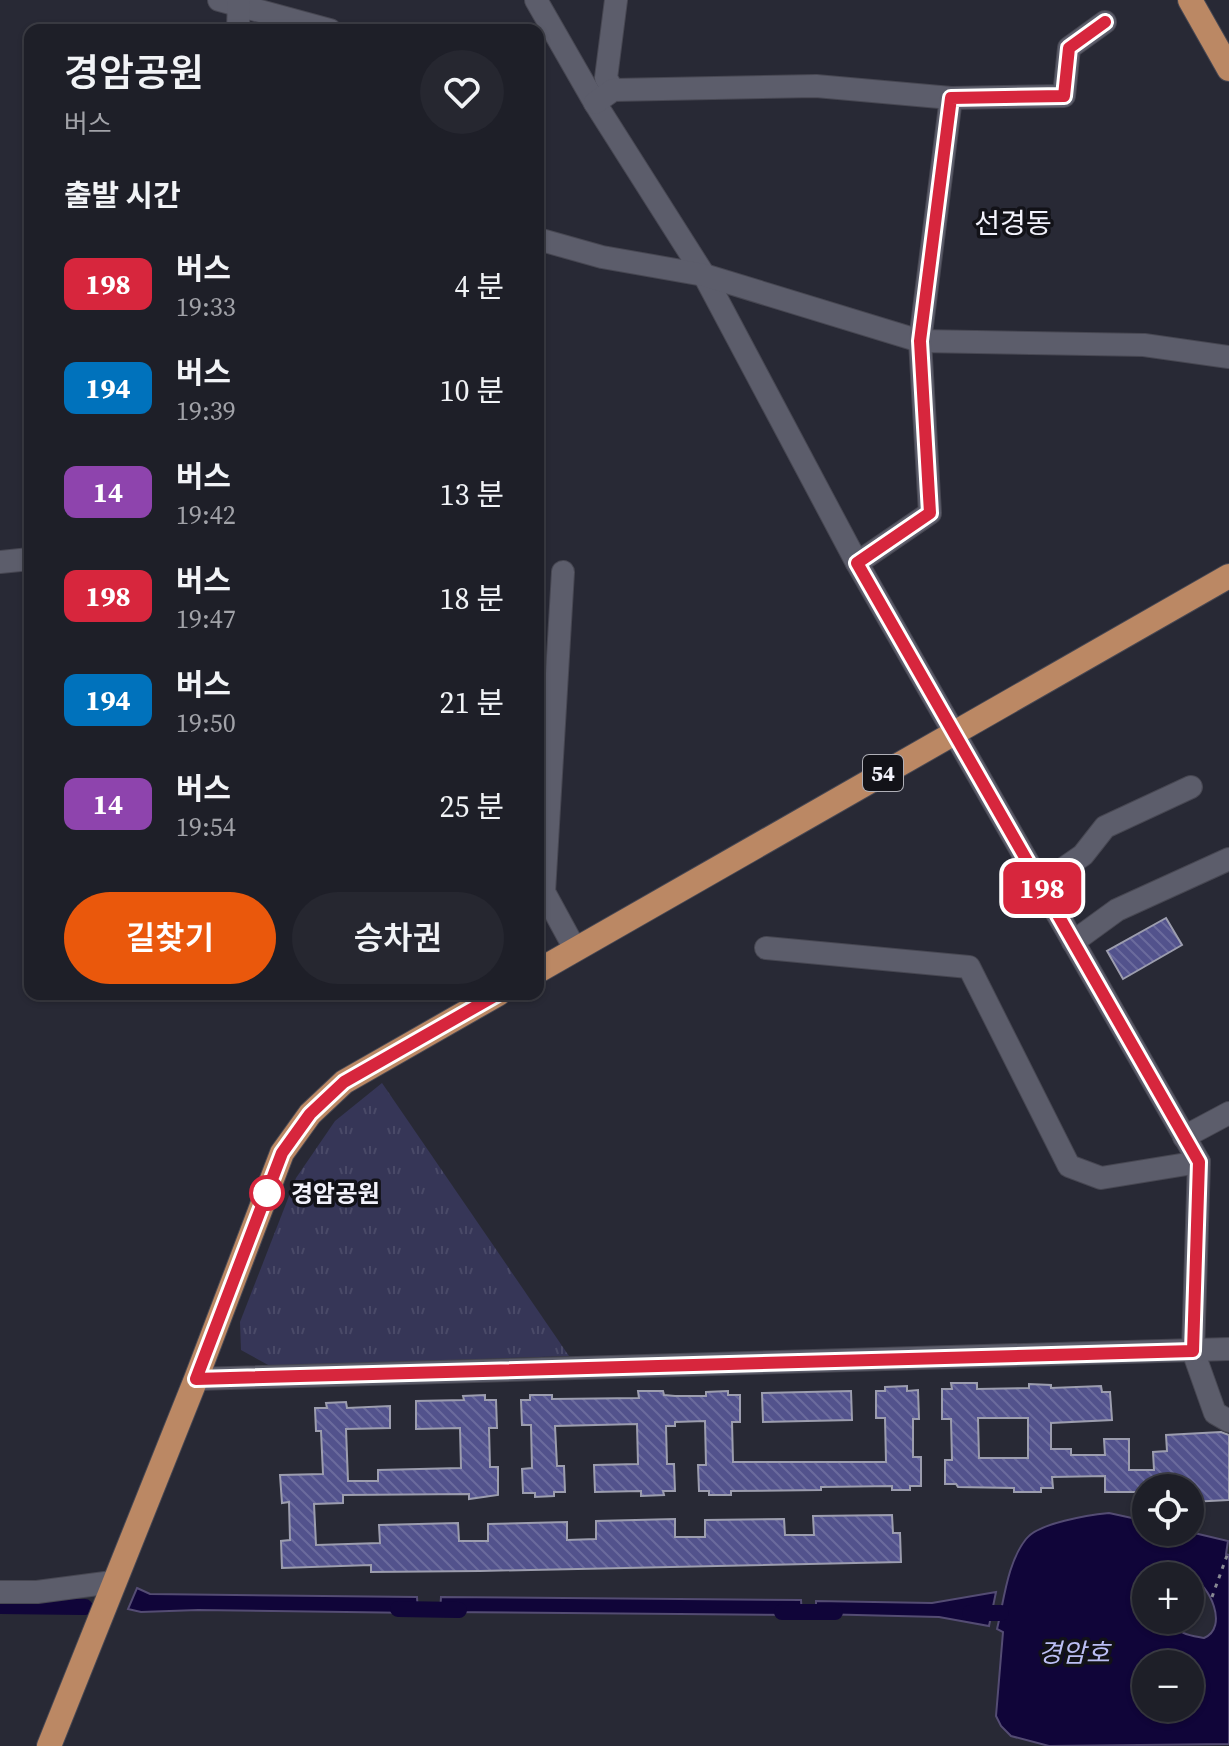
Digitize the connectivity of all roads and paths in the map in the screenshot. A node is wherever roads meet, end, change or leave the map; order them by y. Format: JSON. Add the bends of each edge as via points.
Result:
{"nodes":[{"id":1,"x":536,"y":0,"type":"edge"},
{"id":2,"x":616,"y":0,"type":"edge"},
{"id":3,"x":1190,"y":0,"type":"edge"},
{"id":4,"x":232,"y":1,"type":"edge"},
{"id":5,"x":1105,"y":22,"type":"dead end"},
{"id":6,"x":237,"y":24,"type":"edge"},
{"id":7,"x":310,"y":24,"type":"edge"},
{"id":8,"x":1229,"y":69,"type":"edge"},
{"id":9,"x":604,"y":96,"type":"junction"},
{"id":10,"x":951,"y":98,"type":"junction"},
{"id":11,"x":544,"y":241,"type":"edge"},
{"id":12,"x":704,"y":275,"type":"junction"},
{"id":13,"x":920,"y":341,"type":"junction"},
{"id":14,"x":1229,"y":357,"type":"edge"},
{"id":15,"x":24,"y":560,"type":"edge"},
{"id":16,"x":0,"y":562,"type":"edge"},
{"id":17,"x":857,"y":563,"type":"junction"},
{"id":18,"x":563,"y":572,"type":"dead end"},
{"id":19,"x":1229,"y":576,"type":"edge"},
{"id":20,"x":954,"y":733,"type":"junction"},
{"id":21,"x":1191,"y":787,"type":"dead end"},
{"id":22,"x":1229,"y":859,"type":"edge"},
{"id":23,"x":1040,"y":885,"type":"junction"},
{"id":24,"x":1073,"y":942,"type":"junction"},
{"id":25,"x":766,"y":948,"type":"dead end"},
{"id":26,"x":575,"y":949,"type":"junction"},
{"id":27,"x":544,"y":967,"type":"edge"},
{"id":28,"x":488,"y":1000,"type":"edge"},
{"id":29,"x":1229,"y":1113,"type":"edge"},
{"id":30,"x":1184,"y":1137,"type":"junction"},
{"id":31,"x":1199,"y":1162,"type":"junction"},
{"id":32,"x":1229,"y":1349,"type":"edge"},
{"id":33,"x":1193,"y":1351,"type":"junction"},
{"id":34,"x":196,"y":1379,"type":"junction"},
{"id":35,"x":1229,"y":1421,"type":"edge"},
{"id":36,"x":1229,"y":1550,"type":"edge"},
{"id":37,"x":113,"y":1582,"type":"junction"},
{"id":38,"x":0,"y":1592,"type":"edge"},
{"id":39,"x":1212,"y":1597,"type":"dead end"},
{"id":40,"x":49,"y":1746,"type":"edge"}],
"edges":[{"from":1,"to":9,"type":"street"},
{"from":2,"to":9,"type":"street"},
{"from":3,"to":8,"type":"main road"},
{"from":4,"to":6,"type":"street"},
{"from":4,"to":7,"type":"street"},
{"from":5,"to":10,"type":"street","via":[[1069,48],[1064,96]]},
{"from":9,"to":10,"type":"street","via":[[816,86]]},
{"from":9,"to":12,"type":"street"},
{"from":10,"to":13,"type":"street"},
{"from":11,"to":12,"type":"street"},
{"from":12,"to":13,"type":"street"},
{"from":12,"to":17,"type":"street"},
{"from":13,"to":14,"type":"street","via":[[1144,345]]},
{"from":13,"to":17,"type":"street","via":[[930,513]]},
{"from":15,"to":16,"type":"street"},
{"from":17,"to":20,"type":"street"},
{"from":18,"to":26,"type":"street","via":[[544,892]]},
{"from":19,"to":20,"type":"main road","number":"54"},
{"from":20,"to":23,"type":"street"},
{"from":20,"to":26,"type":"main road","number":"54"},
{"from":21,"to":23,"type":"street","via":[[1105,827],[1083,855]]},
{"from":22,"to":24,"type":"street","via":[[1117,910]]},
{"from":23,"to":24,"type":"street"},
{"from":24,"to":30,"type":"street"},
{"from":25,"to":31,"type":"street","via":[[969,967],[1069,1166],[1101,1178]]},
{"from":26,"to":27,"type":"main road","number":"54"},
{"from":28,"to":34,"type":"main road","via":[[344,1082],[310,1114],[282,1153]]},
{"from":29,"to":30,"type":"street"},
{"from":30,"to":31,"type":"street"},
{"from":31,"to":33,"type":"street"},
{"from":32,"to":33,"type":"street"},
{"from":33,"to":34,"type":"street"},
{"from":33,"to":35,"type":"street","via":[[1215,1413]]},
{"from":34,"to":37,"type":"main road"},
{"from":36,"to":39,"type":"path"},
{"from":37,"to":38,"type":"street"},
{"from":37,"to":40,"type":"main road"}]}
